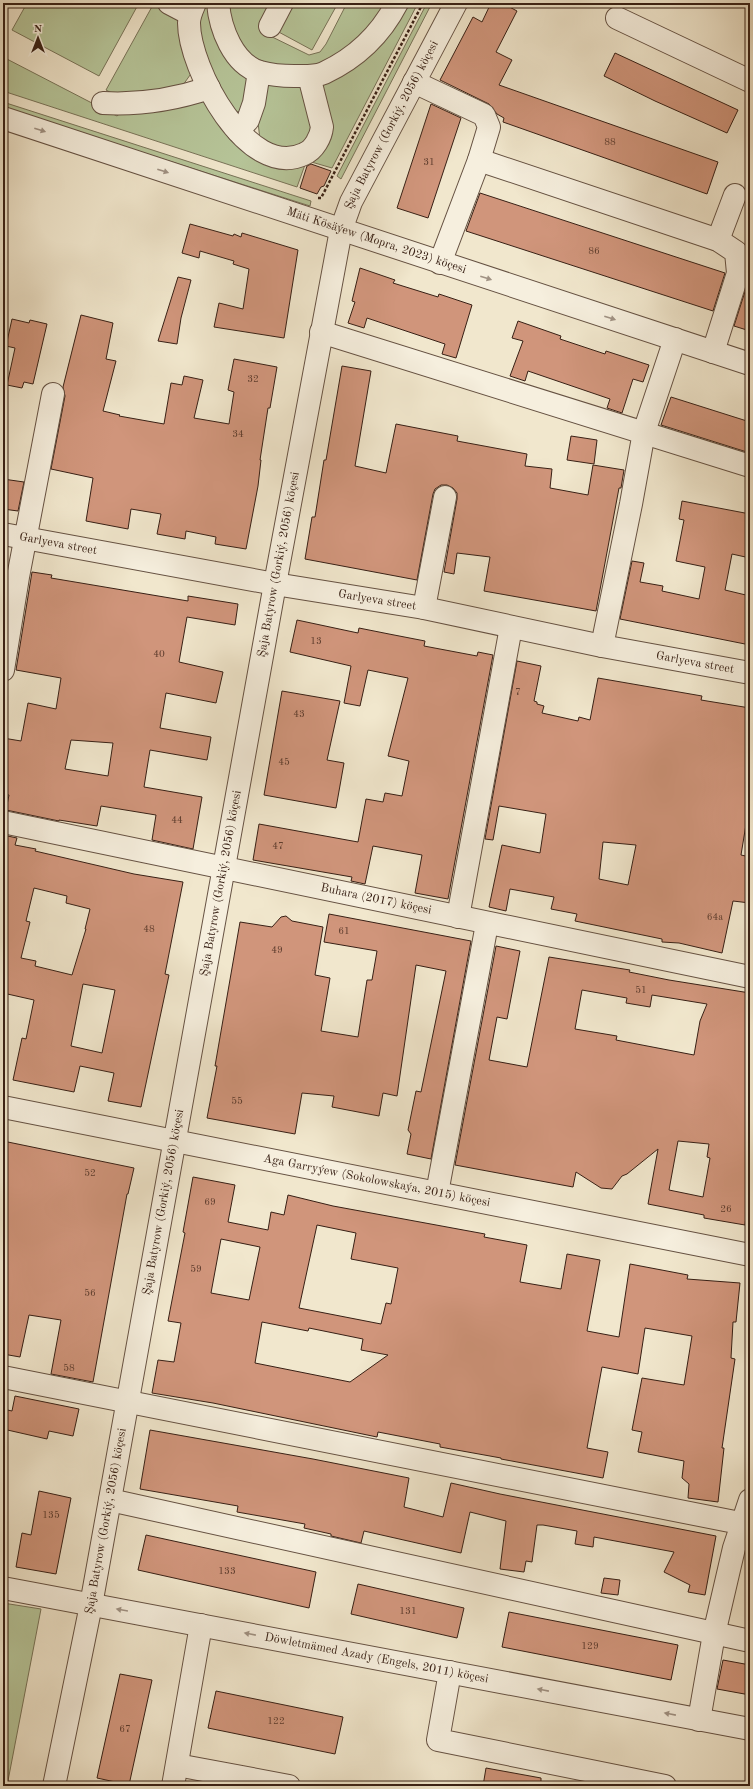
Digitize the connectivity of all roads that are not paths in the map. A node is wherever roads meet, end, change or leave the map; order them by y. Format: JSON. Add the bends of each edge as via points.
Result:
{"nodes":[{"id":1,"x":169,"y":3,"type":"edge"},
{"id":2,"x":218,"y":3,"type":"edge"},
{"id":3,"x":282,"y":3,"type":"edge"},
{"id":4,"x":397,"y":3,"type":"edge"},
{"id":5,"x":456,"y":3,"type":"edge"},
{"id":6,"x":192,"y":8,"type":"edge"},
{"id":7,"x":617,"y":18,"type":"dead end"},
{"id":8,"x":270,"y":26,"type":"dead end"},
{"id":9,"x":259,"y":72,"type":"junction"},
{"id":10,"x":309,"y":76,"type":"junction"},
{"id":11,"x":750,"y":81,"type":"edge"},
{"id":12,"x":414,"y":82,"type":"junction"},
{"id":13,"x":209,"y":88,"type":"junction"},
{"id":14,"x":103,"y":103,"type":"dead end"},
{"id":15,"x":3,"y":118,"type":"edge"},
{"id":16,"x":238,"y":131,"type":"junction"},
{"id":17,"x":479,"y":160,"type":"junction"},
{"id":18,"x":735,"y":195,"type":"dead end"},
{"id":19,"x":341,"y":230,"type":"junction"},
{"id":20,"x":718,"y":240,"type":"junction"},
{"id":21,"x":440,"y":263,"type":"junction"},
{"id":22,"x":744,"y":275,"type":"edge"},
{"id":23,"x":321,"y":332,"type":"junction"},
{"id":24,"x":675,"y":339,"type":"junction"},
{"id":25,"x":713,"y":352,"type":"junction"},
{"id":26,"x":750,"y":364,"type":"edge"},
{"id":27,"x":53,"y":394,"type":"dead end"},
{"id":28,"x":644,"y":432,"type":"junction"},
{"id":29,"x":750,"y":466,"type":"edge"},
{"id":30,"x":445,"y":497,"type":"dead end"},
{"id":31,"x":3,"y":534,"type":"edge"},
{"id":32,"x":26,"y":538,"type":"junction"},
{"id":33,"x":275,"y":584,"type":"junction"},
{"id":34,"x":424,"y":608,"type":"junction"},
{"id":35,"x":511,"y":627,"type":"junction"},
{"id":36,"x":602,"y":646,"type":"junction"},
{"id":37,"x":3,"y":670,"type":"edge"},
{"id":38,"x":750,"y":673,"type":"edge"},
{"id":39,"x":3,"y":822,"type":"edge"},
{"id":40,"x":224,"y":868,"type":"junction"},
{"id":41,"x":458,"y":917,"type":"junction"},
{"id":42,"x":487,"y":924,"type":"junction"},
{"id":43,"x":750,"y":977,"type":"edge"},
{"id":44,"x":3,"y":1107,"type":"edge"},
{"id":45,"x":175,"y":1142,"type":"junction"},
{"id":46,"x":437,"y":1193,"type":"junction"},
{"id":47,"x":750,"y":1255,"type":"edge"},
{"id":48,"x":3,"y":1377,"type":"edge"},
{"id":49,"x":128,"y":1402,"type":"junction"},
{"id":50,"x":110,"y":1500,"type":"junction"},
{"id":51,"x":750,"y":1500,"type":"edge"},
{"id":52,"x":746,"y":1524,"type":"edge"},
{"id":53,"x":3,"y":1588,"type":"edge"},
{"id":54,"x":91,"y":1605,"type":"junction"},
{"id":55,"x":202,"y":1625,"type":"junction"},
{"id":56,"x":714,"y":1634,"type":"junction"},
{"id":57,"x":750,"y":1641,"type":"edge"},
{"id":58,"x":450,"y":1672,"type":"junction"},
{"id":59,"x":699,"y":1720,"type":"junction"},
{"id":60,"x":750,"y":1730,"type":"edge"},
{"id":61,"x":175,"y":1776,"type":"edge"},
{"id":62,"x":54,"y":1786,"type":"edge"},
{"id":63,"x":289,"y":1786,"type":"edge"},
{"id":64,"x":665,"y":1786,"type":"edge"}],
"edges":[{"from":1,"to":6,"type":"street"},
{"from":2,"to":9,"type":"street","via":[[223,28],[230,44],[242,61]]},
{"from":3,"to":8,"type":"street"},
{"from":4,"to":10,"type":"street","via":[[386,24],[367,45],[344,62],[322,73]]},
{"from":5,"to":12,"type":"street","name":"Şaja Batyrow (Gorkiý, 2056) köçesi"},
{"from":6,"to":13,"type":"street","via":[[189,23],[192,45]]},
{"from":7,"to":11,"type":"street"},
{"from":9,"to":10,"type":"street","via":[[281,76]]},
{"from":9,"to":16,"type":"street","via":[[254,103],[248,120]]},
{"from":10,"to":16,"type":"street","via":[[322,127],[315,144],[307,153],[298,157],[278,157],[262,151]]},
{"from":12,"to":17,"type":"street","via":[[484,115],[489,127]]},
{"from":12,"to":19,"type":"street","name":"Şaja Batyrow (Gorkiý, 2056) köçesi","via":[[351,202]]},
{"from":13,"to":14,"type":"street","via":[[176,97],[120,104]]},
{"from":13,"to":16,"type":"street","via":[[231,125]]},
{"from":15,"to":19,"type":"street","name":"Mäti Kösäýew (Mopra, 2023) köçesi","one_way":true},
{"from":17,"to":20,"type":"street"},
{"from":17,"to":21,"type":"street"},
{"from":18,"to":20,"type":"street"},
{"from":19,"to":21,"type":"street","name":"Mäti Kösäýew (Mopra, 2023) köçesi"},
{"from":19,"to":23,"type":"street","name":"Şaja Batyrow (Gorkiý, 2056) köçesi"},
{"from":20,"to":22,"type":"street","via":[[736,252]]},
{"from":21,"to":24,"type":"street","name":"Mäti Kösäýew (Mopra, 2023) köçesi","one_way":true},
{"from":22,"to":25,"type":"street"},
{"from":23,"to":28,"type":"street"},
{"from":23,"to":33,"type":"street","name":"Şaja Batyrow (Gorkiý, 2056) köçesi"},
{"from":24,"to":25,"type":"street","name":"Mäti Kösäýew (Mopra, 2023) köçesi"},
{"from":24,"to":28,"type":"street"},
{"from":25,"to":26,"type":"street","name":"Mäti Kösäýew (Mopra, 2023) köçesi"},
{"from":27,"to":32,"type":"street"},
{"from":28,"to":29,"type":"street"},
{"from":28,"to":36,"type":"street"},
{"from":30,"to":34,"type":"street"},
{"from":31,"to":32,"type":"street","name":"Garlyeva street"},
{"from":32,"to":33,"type":"street","name":"Garlyeva street"},
{"from":32,"to":37,"type":"street"},
{"from":33,"to":34,"type":"street","name":"Garlyeva street"},
{"from":33,"to":40,"type":"street","name":"Şaja Batyrow (Gorkiý, 2056) köçesi"},
{"from":34,"to":35,"type":"street","name":"Garlyeva street"},
{"from":35,"to":36,"type":"street","name":"Garlyeva street"},
{"from":35,"to":41,"type":"street"},
{"from":36,"to":38,"type":"street","name":"Garlyeva street"},
{"from":39,"to":40,"type":"street","name":"Buhara (2017) köçesi"},
{"from":40,"to":41,"type":"street","name":"Buhara (2017) köçesi"},
{"from":40,"to":45,"type":"street","name":"Şaja Batyrow (Gorkiý, 2056) köçesi"},
{"from":41,"to":42,"type":"street","name":"Buhara (2017) köçesi"},
{"from":42,"to":43,"type":"street","name":"Buhara (2017) köçesi"},
{"from":42,"to":46,"type":"street"},
{"from":44,"to":45,"type":"street","name":"Aga Garryýew (Sokolowskaýa, 2015) köçesi"},
{"from":45,"to":46,"type":"street","name":"Aga Garryýew (Sokolowskaýa, 2015) köçesi"},
{"from":45,"to":49,"type":"street","name":"Şaja Batyrow (Gorkiý, 2056) köçesi"},
{"from":46,"to":47,"type":"street","name":"Aga Garryýew (Sokolowskaýa, 2015) köçesi"},
{"from":48,"to":49,"type":"street"},
{"from":49,"to":50,"type":"street","name":"Şaja Batyrow (Gorkiý, 2056) köçesi"},
{"from":49,"to":52,"type":"street"},
{"from":50,"to":54,"type":"street","name":"Şaja Batyrow (Gorkiý, 2056) köçesi"},
{"from":50,"to":56,"type":"street"},
{"from":51,"to":52,"type":"street"},
{"from":52,"to":56,"type":"street","via":[[734,1548]]},
{"from":53,"to":54,"type":"street","name":"Döwletmämed Azady (Engels, 2011) köçesi"},
{"from":55,"to":54,"type":"street","name":"Döwletmämed Azady (Engels, 2011) köçesi","one_way":true},
{"from":54,"to":62,"type":"street","name":"Şaja Batyrow (Gorkiý, 2056) köçesi"},
{"from":58,"to":55,"type":"street","name":"Döwletmämed Azady (Engels, 2011) köçesi","one_way":true},
{"from":55,"to":61,"type":"street"},
{"from":56,"to":57,"type":"street"},
{"from":56,"to":59,"type":"street"},
{"from":59,"to":58,"type":"street","name":"Döwletmämed Azady (Engels, 2011) köçesi","one_way":true},
{"from":58,"to":64,"type":"street","via":[[438,1740]]},
{"from":59,"to":60,"type":"street","name":"Döwletmämed Azady (Engels, 2011) köçesi"},
{"from":61,"to":63,"type":"street"}]}
